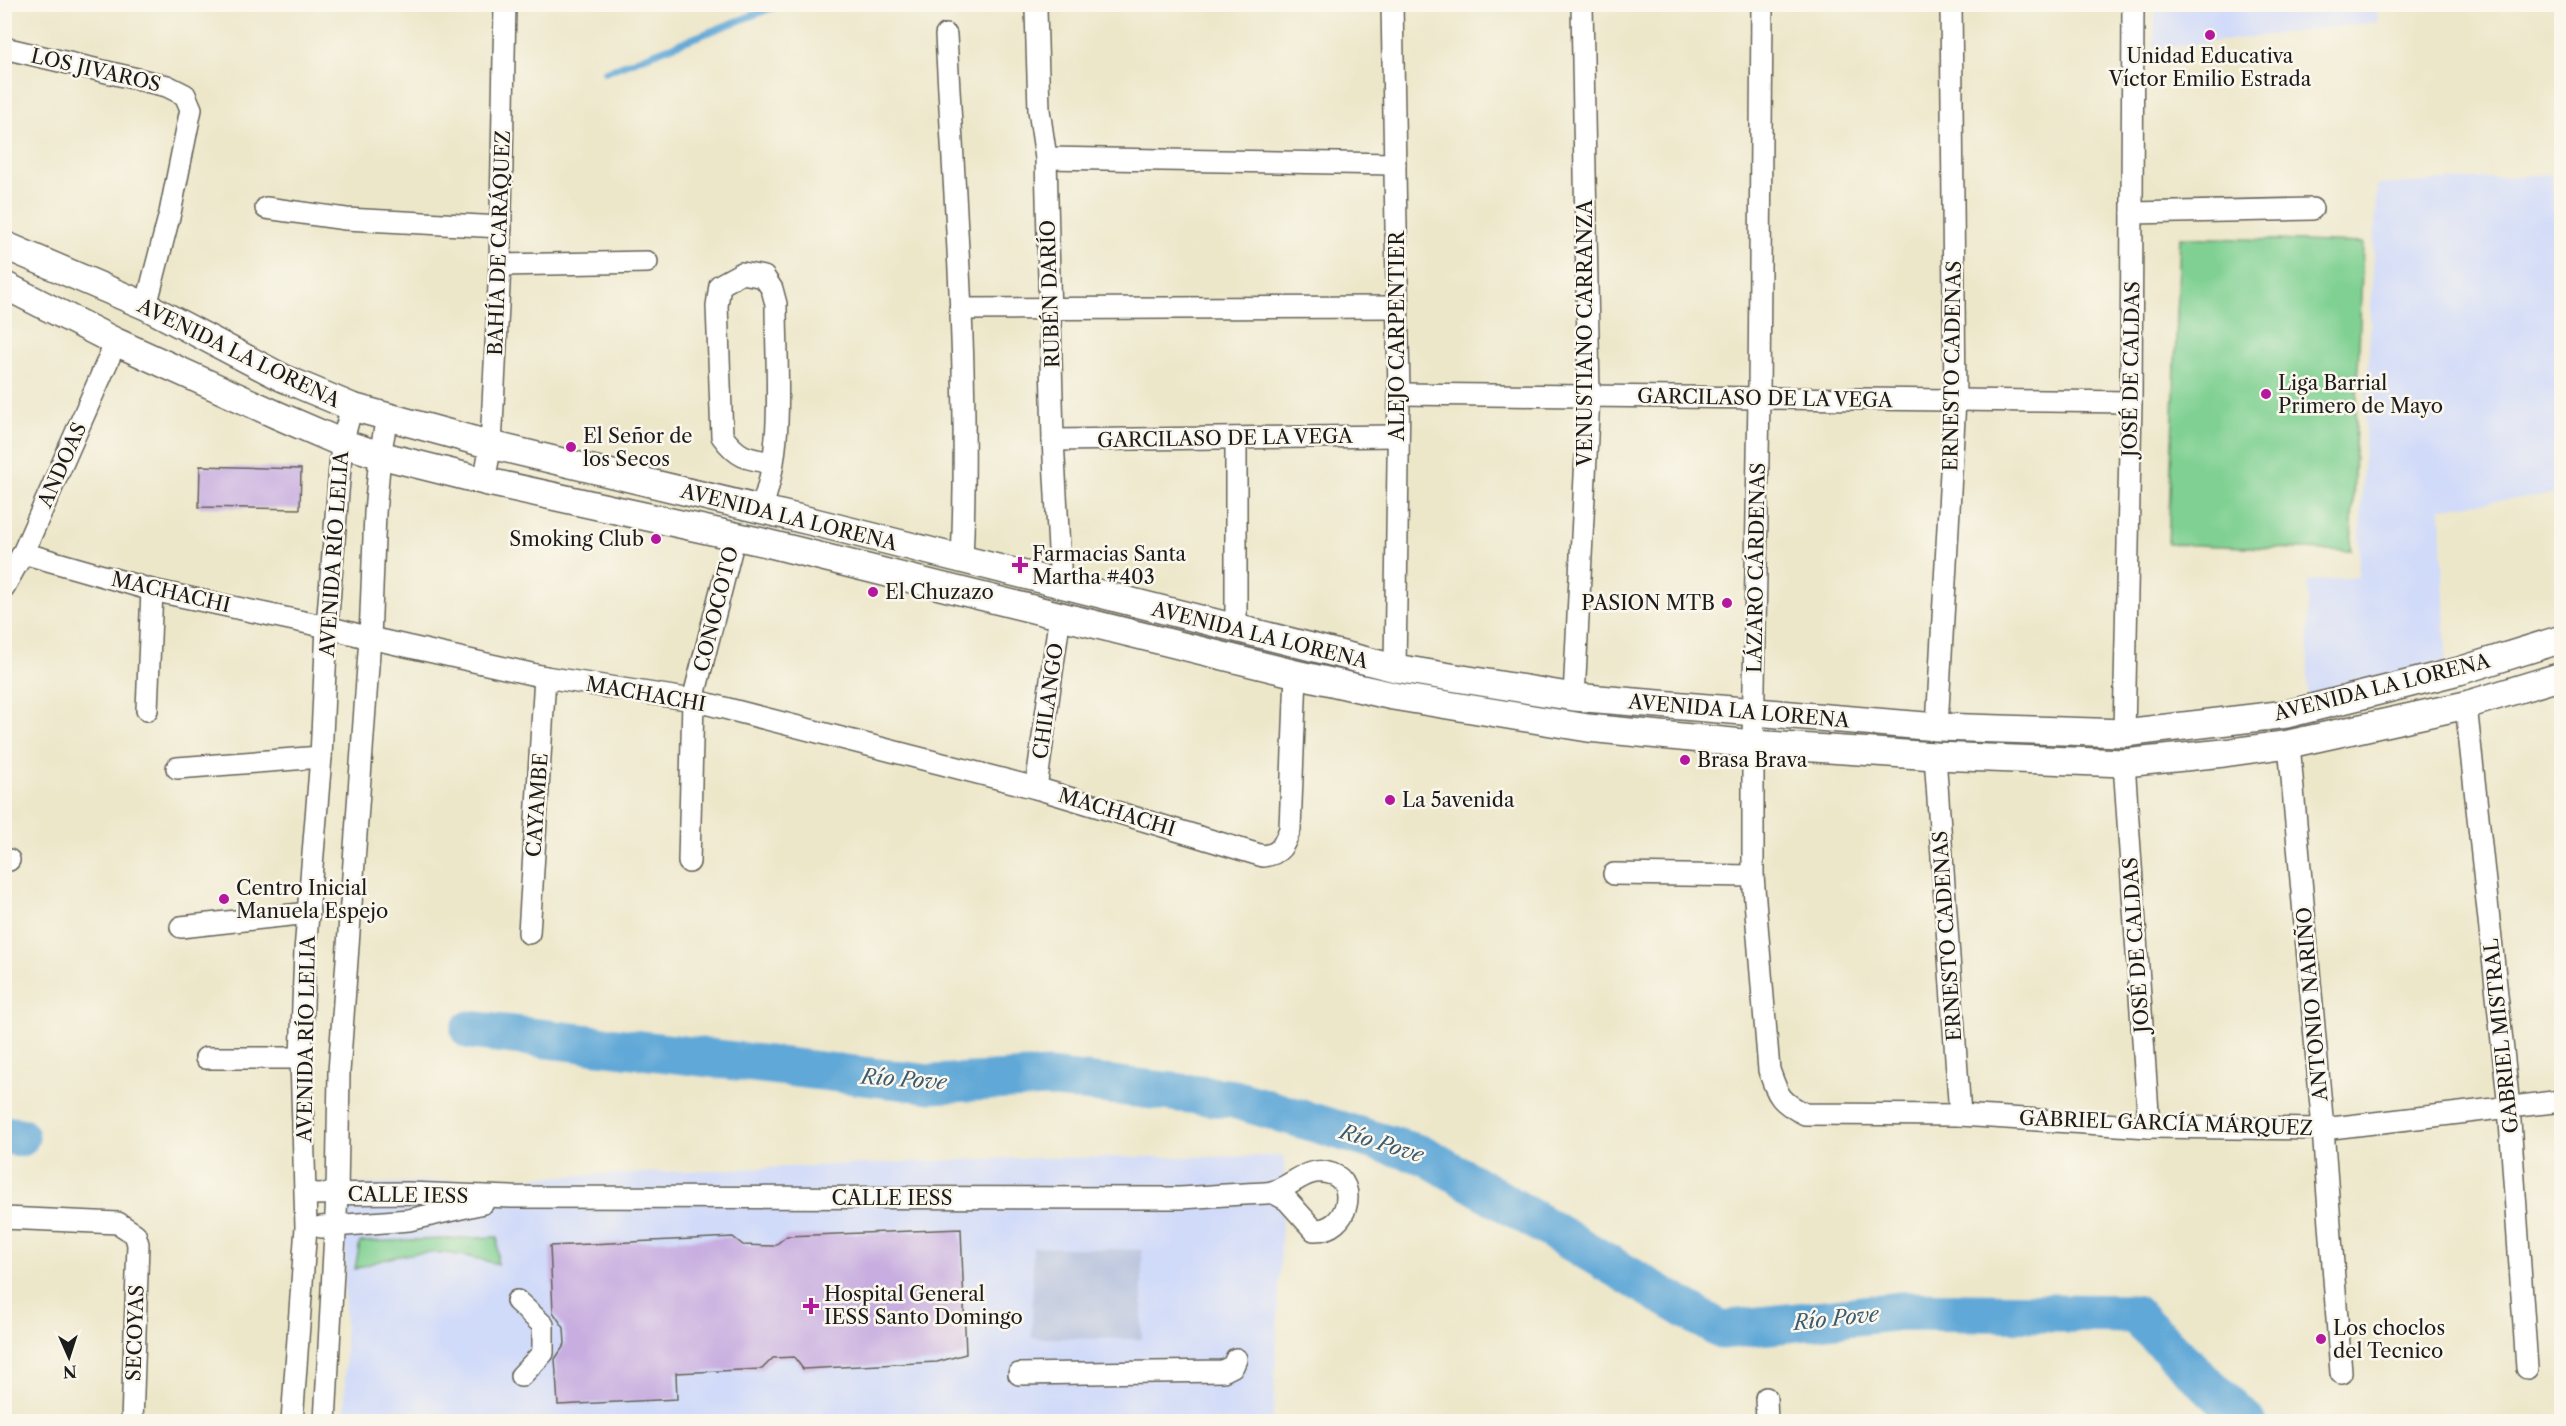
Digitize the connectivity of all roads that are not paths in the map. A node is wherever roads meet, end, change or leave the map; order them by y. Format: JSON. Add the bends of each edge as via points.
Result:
{"nodes":[{"id":1,"x":505,"y":4,"type":"edge"},
{"id":2,"x":1038,"y":4,"type":"edge"},
{"id":3,"x":1392,"y":4,"type":"edge"},
{"id":4,"x":1582,"y":4,"type":"edge"},
{"id":5,"x":1762,"y":4,"type":"edge"},
{"id":6,"x":1951,"y":4,"type":"edge"},
{"id":7,"x":2133,"y":4,"type":"edge"},
{"id":8,"x":946,"y":35,"type":"dead end"},
{"id":9,"x":4,"y":48,"type":"edge"},
{"id":10,"x":1046,"y":158,"type":"junction"},
{"id":11,"x":1395,"y":164,"type":"junction"},
{"id":12,"x":266,"y":208,"type":"dead end"},
{"id":13,"x":2312,"y":209,"type":"dead end"},
{"id":14,"x":2132,"y":213,"type":"junction"},
{"id":15,"x":501,"y":227,"type":"junction"},
{"id":16,"x":4,"y":245,"type":"edge"},
{"id":17,"x":647,"y":262,"type":"dead end"},
{"id":18,"x":500,"y":265,"type":"junction"},
{"id":19,"x":4,"y":285,"type":"edge"},
{"id":20,"x":146,"y":306,"type":"junction"},
{"id":21,"x":1398,"y":307,"type":"junction"},
{"id":22,"x":1050,"y":308,"type":"junction"},
{"id":23,"x":960,"y":309,"type":"junction"},
{"id":24,"x":116,"y":342,"type":"junction"},
{"id":25,"x":1399,"y":394,"type":"junction"},
{"id":26,"x":1589,"y":396,"type":"junction"},
{"id":27,"x":1759,"y":397,"type":"junction"},
{"id":28,"x":1955,"y":400,"type":"junction"},
{"id":29,"x":2131,"y":402,"type":"junction"},
{"id":30,"x":352,"y":407,"type":"junction"},
{"id":31,"x":387,"y":417,"type":"junction"},
{"id":32,"x":1397,"y":436,"type":"junction"},
{"id":33,"x":1236,"y":438,"type":"junction"},
{"id":34,"x":1053,"y":440,"type":"junction"},
{"id":35,"x":342,"y":443,"type":"junction"},
{"id":36,"x":491,"y":445,"type":"junction"},
{"id":37,"x":380,"y":455,"type":"junction"},
{"id":38,"x":773,"y":463,"type":"junction"},
{"id":39,"x":483,"y":481,"type":"junction"},
{"id":40,"x":761,"y":509,"type":"junction"},
{"id":41,"x":735,"y":535,"type":"junction"},
{"id":42,"x":23,"y":553,"type":"junction"},
{"id":43,"x":962,"y":560,"type":"junction"},
{"id":44,"x":1060,"y":585,"type":"junction"},
{"id":45,"x":4,"y":587,"type":"edge"},
{"id":46,"x":152,"y":590,"type":"junction"},
{"id":47,"x":1060,"y":614,"type":"junction"},
{"id":48,"x":327,"y":627,"type":"junction"},
{"id":49,"x":1236,"y":630,"type":"junction"},
{"id":50,"x":370,"y":638,"type":"junction"},
{"id":51,"x":2562,"y":639,"type":"edge"},
{"id":52,"x":1395,"y":668,"type":"junction"},
{"id":53,"x":1296,"y":674,"type":"junction"},
{"id":54,"x":2562,"y":676,"type":"edge"},
{"id":55,"x":546,"y":677,"type":"junction"},
{"id":56,"x":1574,"y":697,"type":"junction"},
{"id":57,"x":693,"y":700,"type":"junction"},
{"id":58,"x":2466,"y":705,"type":"junction"},
{"id":59,"x":147,"y":710,"type":"dead end"},
{"id":60,"x":1754,"y":713,"type":"junction"},
{"id":61,"x":1937,"y":727,"type":"junction"},
{"id":62,"x":2124,"y":733,"type":"junction"},
{"id":63,"x":1753,"y":744,"type":"junction"},
{"id":64,"x":2289,"y":744,"type":"junction"},
{"id":65,"x":321,"y":756,"type":"junction"},
{"id":66,"x":1935,"y":756,"type":"junction"},
{"id":67,"x":2124,"y":763,"type":"junction"},
{"id":68,"x":177,"y":768,"type":"dead end"},
{"id":69,"x":1036,"y":788,"type":"junction"},
{"id":70,"x":689,"y":862,"type":"dead end"},
{"id":71,"x":1614,"y":874,"type":"dead end"},
{"id":72,"x":1753,"y":876,"type":"junction"},
{"id":73,"x":309,"y":913,"type":"junction"},
{"id":74,"x":181,"y":927,"type":"dead end"},
{"id":75,"x":529,"y":933,"type":"dead end"},
{"id":76,"x":206,"y":1058,"type":"dead end"},
{"id":77,"x":302,"y":1058,"type":"junction"},
{"id":78,"x":2562,"y":1101,"type":"edge"},
{"id":79,"x":2509,"y":1107,"type":"junction"},
{"id":80,"x":1805,"y":1114,"type":"joint"},
{"id":81,"x":1960,"y":1115,"type":"junction"},
{"id":82,"x":2149,"y":1127,"type":"junction"},
{"id":83,"x":2323,"y":1129,"type":"junction"},
{"id":84,"x":1272,"y":1192,"type":"dead end"},
{"id":85,"x":306,"y":1194,"type":"junction"},
{"id":86,"x":337,"y":1194,"type":"junction"},
{"id":87,"x":511,"y":1197,"type":"junction"},
{"id":88,"x":4,"y":1218,"type":"edge"},
{"id":89,"x":306,"y":1227,"type":"junction"},
{"id":90,"x":335,"y":1227,"type":"junction"},
{"id":91,"x":517,"y":1301,"type":"dead end"},
{"id":92,"x":1236,"y":1359,"type":"dead end"},
{"id":93,"x":2527,"y":1368,"type":"dead end"},
{"id":94,"x":2341,"y":1373,"type":"dead end"},
{"id":95,"x":1019,"y":1374,"type":"dead end"},
{"id":96,"x":520,"y":1376,"type":"dead end"},
{"id":97,"x":1766,"y":1398,"type":"dead end"},
{"id":98,"x":132,"y":1422,"type":"edge"},
{"id":99,"x":292,"y":1422,"type":"edge"},
{"id":100,"x":325,"y":1422,"type":"edge"},
{"id":101,"x":1767,"y":1422,"type":"edge"}],
"edges":[{"from":1,"to":15,"type":"street","name":"BAHÍA DE CARÁQUEZ"},
{"from":2,"to":10,"type":"street","name":"RUBÉN DARÍO","via":[[1039,110]]},
{"from":3,"to":11,"type":"street","name":"ALEJO CARPENTIER"},
{"from":4,"to":26,"type":"street","name":"VENUSTIANO CARRANZA"},
{"from":5,"to":27,"type":"street","name":"LÁZARO CÁRDENAS"},
{"from":6,"to":28,"type":"street","name":"ERNESTO CADENAS"},
{"from":7,"to":14,"type":"street","name":"JOSÉ DE CALDAS"},
{"from":8,"to":23,"type":"street"},
{"from":9,"to":20,"type":"street","name":"LOS JIVAROS","via":[[167,86],[185,95],[191,109]]},
{"from":10,"to":11,"type":"street"},
{"from":10,"to":22,"type":"street","name":"RUBÉN DARÍO"},
{"from":11,"to":21,"type":"street","name":"ALEJO CARPENTIER"},
{"from":12,"to":15,"type":"street","via":[[346,219]]},
{"from":13,"to":14,"type":"street"},
{"from":14,"to":29,"type":"street","name":"JOSÉ DE CALDAS"},
{"from":15,"to":18,"type":"street","name":"BAHÍA DE CARÁQUEZ"},
{"from":16,"to":20,"type":"main road","name":"AVENIDA LA LORENA"},
{"from":17,"to":18,"type":"street"},
{"from":18,"to":36,"type":"street","name":"BAHÍA DE CARÁQUEZ"},
{"from":19,"to":24,"type":"main road","name":"AVENIDA LA LORENA"},
{"from":20,"to":30,"type":"main road","name":"AVENIDA LA LORENA","via":[[283,378]]},
{"from":21,"to":22,"type":"street"},
{"from":21,"to":25,"type":"street","name":"ALEJO CARPENTIER"},
{"from":22,"to":23,"type":"street"},
{"from":22,"to":34,"type":"street","name":"RUBÉN DARÍO"},
{"from":23,"to":43,"type":"street","via":[[966,486]]},
{"from":24,"to":35,"type":"main road","name":"AVENIDA LA LORENA"},
{"from":24,"to":42,"type":"street","name":"ANDOAS"},
{"from":25,"to":26,"type":"street","name":"GARCILASO DE LA VEGA"},
{"from":25,"to":32,"type":"street","name":"ALEJO CARPENTIER"},
{"from":26,"to":27,"type":"street","name":"GARCILASO DE LA VEGA"},
{"from":26,"to":56,"type":"street","name":"VENUSTIANO CARRANZA"},
{"from":27,"to":28,"type":"street","name":"GARCILASO DE LA VEGA"},
{"from":27,"to":60,"type":"street","name":"LÁZARO CÁRDENAS"},
{"from":28,"to":29,"type":"street","name":"GARCILASO DE LA VEGA"},
{"from":28,"to":61,"type":"street","name":"ERNESTO CADENAS"},
{"from":29,"to":62,"type":"street","name":"JOSÉ DE CALDAS"},
{"from":30,"to":31,"type":"main road","name":"AVENIDA LA LORENA"},
{"from":30,"to":35,"type":"street","name":"AVENIDA RÍO LELIA"},
{"from":31,"to":36,"type":"main road","name":"AVENIDA LA LORENA"},
{"from":31,"to":37,"type":"street","name":"AVENIDA RÍO LELIA"},
{"from":32,"to":33,"type":"street","name":"GARCILASO DE LA VEGA"},
{"from":32,"to":52,"type":"street","name":"ALEJO CARPENTIER"},
{"from":33,"to":34,"type":"street","name":"GARCILASO DE LA VEGA"},
{"from":33,"to":49,"type":"street"},
{"from":34,"to":44,"type":"street","name":"RUBÉN DARÍO"},
{"from":35,"to":37,"type":"main road","name":"AVENIDA LA LORENA"},
{"from":35,"to":48,"type":"street","name":"AVENIDA RÍO LELIA"},
{"from":36,"to":39,"type":"street","name":"BAHÍA DE CARÁQUEZ"},
{"from":36,"to":40,"type":"main road","name":"AVENIDA LA LORENA"},
{"from":37,"to":39,"type":"main road","name":"AVENIDA LA LORENA"},
{"from":37,"to":50,"type":"street","name":"AVENIDA RÍO LELIA"},
{"from":38,"to":38,"type":"street","via":[[776,304],[764,277],[742,273],[720,285],[717,306],[722,436],[733,452]]},
{"from":38,"to":40,"type":"street"},
{"from":39,"to":41,"type":"main road","name":"AVENIDA LA LORENA"},
{"from":40,"to":43,"type":"main road","name":"AVENIDA LA LORENA"},
{"from":41,"to":47,"type":"main road","name":"AVENIDA LA LORENA"},
{"from":41,"to":57,"type":"street","name":"CONOCOTO"},
{"from":42,"to":45,"type":"street","name":"ANDOAS"},
{"from":42,"to":46,"type":"street","name":"MACHACHI"},
{"from":43,"to":44,"type":"main road","name":"AVENIDA LA LORENA"},
{"from":44,"to":49,"type":"main road","name":"AVENIDA LA LORENA"},
{"from":46,"to":48,"type":"street","name":"MACHACHI"},
{"from":46,"to":59,"type":"street"},
{"from":47,"to":53,"type":"main road","name":"AVENIDA LA LORENA"},
{"from":47,"to":69,"type":"street","name":"CHILANGO"},
{"from":48,"to":50,"type":"street","name":"MACHACHI"},
{"from":48,"to":65,"type":"street","name":"AVENIDA RÍO LELIA"},
{"from":49,"to":52,"type":"main road","name":"AVENIDA LA LORENA"},
{"from":50,"to":55,"type":"street","name":"MACHACHI"},
{"from":50,"to":86,"type":"street","name":"AVENIDA RÍO LELIA","via":[[339,1072]]},
{"from":51,"to":62,"type":"main road","name":"AVENIDA LA LORENA","via":[[2459,671],[2287,714]]},
{"from":52,"to":56,"type":"main road","name":"AVENIDA LA LORENA"},
{"from":53,"to":63,"type":"main road","name":"AVENIDA LA LORENA","via":[[1393,696],[1588,728]]},
{"from":53,"to":69,"type":"street","name":"MACHACHI","via":[[1290,829],[1284,847],[1275,854],[1263,856]]},
{"from":54,"to":58,"type":"main road","name":"AVENIDA LA LORENA"},
{"from":55,"to":57,"type":"street","name":"MACHACHI"},
{"from":55,"to":75,"type":"street","name":"CAYAMBE"},
{"from":56,"to":60,"type":"main road","name":"AVENIDA LA LORENA"},
{"from":57,"to":69,"type":"street","name":"MACHACHI"},
{"from":57,"to":70,"type":"street","name":"CONOCOTO"},
{"from":58,"to":64,"type":"main road","name":"AVENIDA LA LORENA"},
{"from":58,"to":79,"type":"street","name":"GABRIEL MISTRAL"},
{"from":60,"to":61,"type":"main road","name":"AVENIDA LA LORENA"},
{"from":60,"to":63,"type":"street","name":"LÁZARO CÁRDENAS"},
{"from":61,"to":62,"type":"main road","name":"AVENIDA LA LORENA"},
{"from":63,"to":66,"type":"main road","name":"AVENIDA LA LORENA"},
{"from":63,"to":72,"type":"street","name":"LÁZARO CÁRDENAS"},
{"from":64,"to":67,"type":"main road","name":"AVENIDA LA LORENA"},
{"from":64,"to":83,"type":"street","name":"ANTONIO NARIÑO"},
{"from":65,"to":68,"type":"street"},
{"from":65,"to":73,"type":"street","name":"AVENIDA RÍO LELIA"},
{"from":66,"to":67,"type":"main road","name":"AVENIDA LA LORENA"},
{"from":66,"to":81,"type":"street","name":"ERNESTO CADENAS"},
{"from":67,"to":82,"type":"street","name":"JOSÉ DE CALDAS"},
{"from":71,"to":72,"type":"street"},
{"from":72,"to":80,"type":"street","name":"LÁZARO CÁRDENAS","via":[[1769,1070],[1786,1105]]},
{"from":73,"to":74,"type":"street"},
{"from":73,"to":77,"type":"street","name":"AVENIDA RÍO LELIA"},
{"from":76,"to":77,"type":"street"},
{"from":77,"to":85,"type":"street","name":"AVENIDA RÍO LELIA"},
{"from":78,"to":79,"type":"street","name":"GABRIEL GARCÍA MÁRQUEZ"},
{"from":79,"to":83,"type":"street","name":"GABRIEL GARCÍA MÁRQUEZ"},
{"from":79,"to":93,"type":"street","name":"GABRIEL MISTRAL"},
{"from":80,"to":81,"type":"street","name":"GABRIEL GARCÍA MÁRQUEZ"},
{"from":81,"to":82,"type":"street","name":"GABRIEL GARCÍA MÁRQUEZ"},
{"from":82,"to":83,"type":"street","name":"GABRIEL GARCÍA MÁRQUEZ"},
{"from":83,"to":94,"type":"street","name":"ANTONIO NARIÑO"},
{"from":84,"to":87,"type":"street","name":"CALLE IESS","via":[[1167,1198]]},
{"from":85,"to":86,"type":"street","name":"CALLE IESS"},
{"from":85,"to":89,"type":"street","name":"AVENIDA RÍO LELIA"},
{"from":86,"to":87,"type":"street","name":"CALLE IESS"},
{"from":86,"to":90,"type":"street","name":"AVENIDA RÍO LELIA"},
{"from":87,"to":90,"type":"street","name":"CALLE IESS","via":[[409,1220]]},
{"from":88,"to":98,"type":"street","name":"SECOYAS","via":[[118,1223],[135,1234],[138,1244]]},
{"from":89,"to":90,"type":"street","name":"CALLE IESS"},
{"from":89,"to":99,"type":"street","name":"AVENIDA RÍO LELIA"},
{"from":90,"to":100,"type":"street","name":"AVENIDA RÍO LELIA"},
{"from":91,"to":96,"type":"street","via":[[543,1325],[543,1353]]},
{"from":92,"to":95,"type":"street","via":[[1233,1366],[1223,1371]]},
{"from":97,"to":101,"type":"street"}]}
